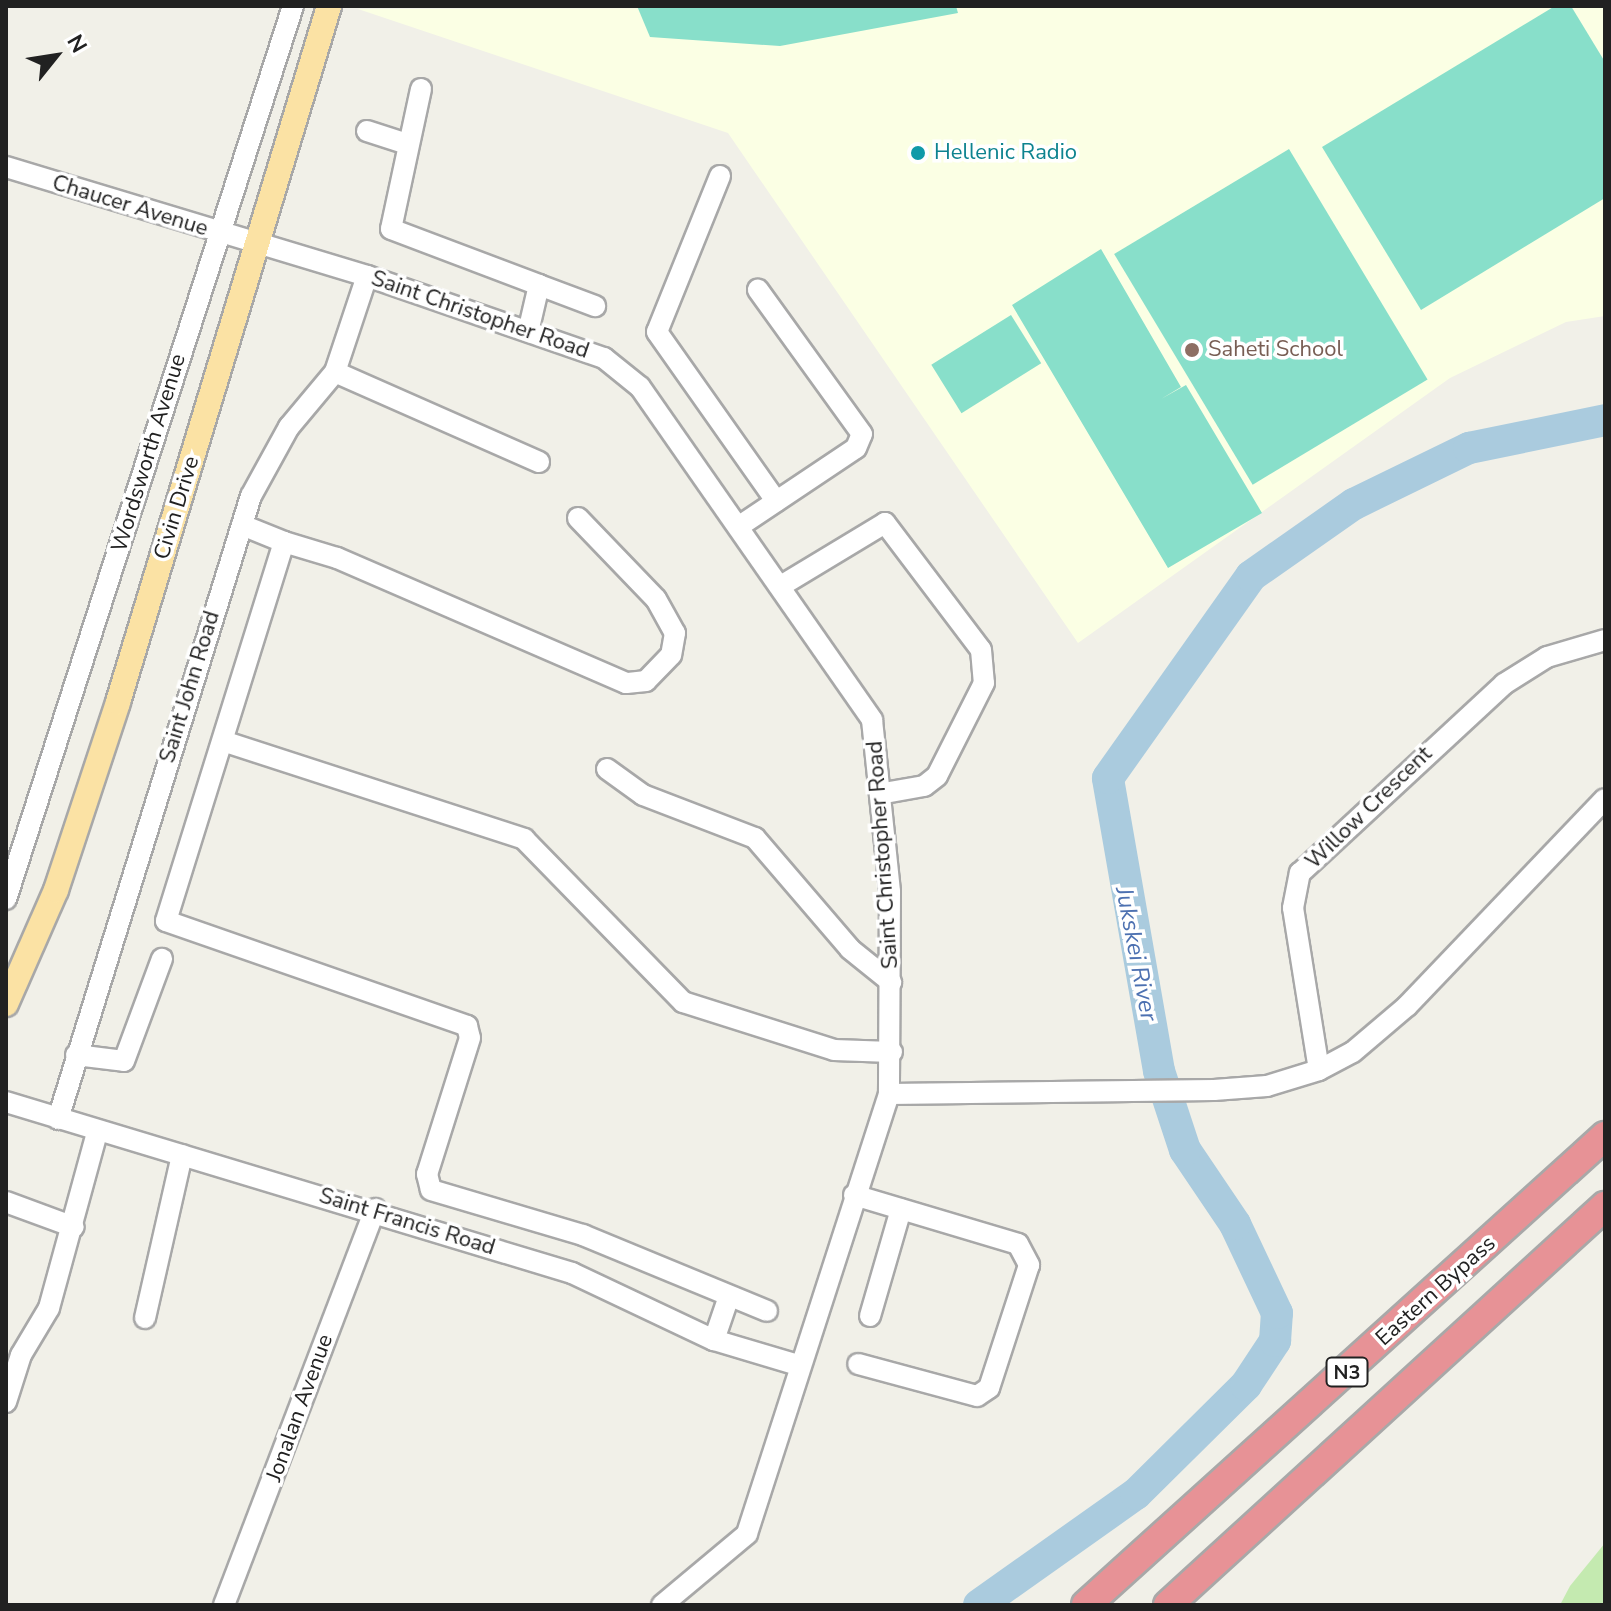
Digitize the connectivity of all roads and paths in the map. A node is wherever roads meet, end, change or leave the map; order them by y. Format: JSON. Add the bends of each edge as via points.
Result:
{"nodes":[{"id":1,"x":293,"y":6,"type":"edge"},
{"id":2,"x":329,"y":6,"type":"edge"},
{"id":3,"x":421,"y":89,"type":"dead end"},
{"id":4,"x":367,"y":131,"type":"dead end"},
{"id":5,"x":404,"y":143,"type":"junction"},
{"id":6,"x":6,"y":167,"type":"edge"},
{"id":7,"x":720,"y":176,"type":"dead end"},
{"id":8,"x":217,"y":233,"type":"junction"},
{"id":9,"x":255,"y":241,"type":"junction"},
{"id":10,"x":367,"y":276,"type":"junction"},
{"id":11,"x":539,"y":285,"type":"junction"},
{"id":12,"x":758,"y":290,"type":"dead end"},
{"id":13,"x":595,"y":306,"type":"dead end"},
{"id":14,"x":529,"y":328,"type":"junction"},
{"id":15,"x":335,"y":372,"type":"junction"},
{"id":16,"x":539,"y":462,"type":"dead end"},
{"id":17,"x":776,"y":501,"type":"junction"},
{"id":18,"x":578,"y":518,"type":"dead end"},
{"id":19,"x":242,"y":525,"type":"junction"},
{"id":20,"x":741,"y":525,"type":"junction"},
{"id":21,"x":284,"y":542,"type":"junction"},
{"id":22,"x":784,"y":584,"type":"junction"},
{"id":23,"x":1605,"y":640,"type":"edge"},
{"id":24,"x":223,"y":741,"type":"junction"},
{"id":25,"x":607,"y":769,"type":"dead end"},
{"id":26,"x":884,"y":793,"type":"junction"},
{"id":27,"x":1605,"y":799,"type":"edge"},
{"id":28,"x":6,"y":899,"type":"edge"},
{"id":29,"x":162,"y":959,"type":"dead end"},
{"id":30,"x":891,"y":982,"type":"junction"},
{"id":31,"x":6,"y":1004,"type":"edge"},
{"id":32,"x":892,"y":1052,"type":"junction"},
{"id":33,"x":76,"y":1055,"type":"junction"},
{"id":34,"x":1319,"y":1070,"type":"junction"},
{"id":35,"x":889,"y":1094,"type":"junction"},
{"id":36,"x":6,"y":1102,"type":"edge"},
{"id":37,"x":58,"y":1119,"type":"junction"},
{"id":38,"x":97,"y":1133,"type":"junction"},
{"id":39,"x":1605,"y":1136,"type":"edge"},
{"id":40,"x":182,"y":1155,"type":"junction"},
{"id":41,"x":854,"y":1195,"type":"junction"},
{"id":42,"x":6,"y":1202,"type":"edge"},
{"id":43,"x":1605,"y":1206,"type":"edge"},
{"id":44,"x":375,"y":1209,"type":"junction"},
{"id":45,"x":901,"y":1209,"type":"junction"},
{"id":46,"x":74,"y":1227,"type":"junction"},
{"id":47,"x":728,"y":1299,"type":"junction"},
{"id":48,"x":767,"y":1311,"type":"dead end"},
{"id":49,"x":870,"y":1316,"type":"dead end"},
{"id":50,"x":145,"y":1318,"type":"dead end"},
{"id":51,"x":714,"y":1340,"type":"junction"},
{"id":52,"x":858,"y":1364,"type":"dead end"},
{"id":53,"x":798,"y":1365,"type":"junction"},
{"id":54,"x":6,"y":1402,"type":"edge"},
{"id":55,"x":224,"y":1605,"type":"edge"},
{"id":56,"x":662,"y":1605,"type":"edge"},
{"id":57,"x":1086,"y":1605,"type":"edge"},
{"id":58,"x":1168,"y":1605,"type":"edge"}],
"edges":[{"from":1,"to":8,"type":"street","name":"Wordsworth Avenue"},
{"from":2,"to":9,"type":"main road","name":"Civin Drive"},
{"from":3,"to":5,"type":"street"},
{"from":4,"to":5,"type":"street"},
{"from":5,"to":11,"type":"street","via":[[389,222],[397,237]]},
{"from":6,"to":8,"type":"street","name":"Chaucer Avenue"},
{"from":7,"to":17,"type":"street","via":[[657,332]]},
{"from":8,"to":9,"type":"street","name":"Chaucer Avenue"},
{"from":8,"to":28,"type":"street","name":"Wordsworth Avenue"},
{"from":9,"to":10,"type":"street","name":"Saint Christopher Road"},
{"from":9,"to":31,"type":"main road","name":"Civin Drive","via":[[104,745],[41,931]]},
{"from":10,"to":14,"type":"street","name":"Saint Christopher Road"},
{"from":10,"to":15,"type":"street","name":"Saint John Road"},
{"from":11,"to":13,"type":"street"},
{"from":11,"to":14,"type":"street"},
{"from":12,"to":17,"type":"street","via":[[862,434],[856,448]]},
{"from":14,"to":20,"type":"street","name":"Saint Christopher Road","via":[[595,353],[629,375]]},
{"from":15,"to":16,"type":"street"},
{"from":15,"to":19,"type":"street","name":"Saint John Road","via":[[280,442]]},
{"from":17,"to":20,"type":"street"},
{"from":18,"to":21,"type":"street","via":[[650,591],[675,633],[671,655],[646,681],[626,683],[337,558]]},
{"from":19,"to":21,"type":"street"},
{"from":19,"to":33,"type":"street","name":"Saint John Road"},
{"from":20,"to":22,"type":"street","name":"Saint Christopher Road"},
{"from":21,"to":24,"type":"street"},
{"from":22,"to":26,"type":"street","name":"Saint Christopher Road","via":[[872,720]]},
{"from":22,"to":26,"type":"street","via":[[885,523],[981,650],[984,683],[937,776],[924,786]]},
{"from":23,"to":34,"type":"street","name":"Willow Crescent","via":[[1547,657],[1504,684],[1300,873],[1293,908]]},
{"from":24,"to":32,"type":"street","via":[[524,839],[683,1002],[834,1050]]},
{"from":24,"to":47,"type":"street","via":[[167,924],[464,1024],[470,1038],[427,1174],[429,1188],[583,1235]]},
{"from":25,"to":30,"type":"street","via":[[643,795],[755,838],[842,940]]},
{"from":26,"to":30,"type":"street","name":"Saint Christopher Road"},
{"from":27,"to":34,"type":"street","via":[[1407,1006],[1353,1052]]},
{"from":29,"to":33,"type":"street","via":[[124,1061]]},
{"from":30,"to":32,"type":"street","name":"Saint Christopher Road"},
{"from":32,"to":35,"type":"street","name":"Saint Christopher Road"},
{"from":33,"to":37,"type":"street","name":"Saint John Road"},
{"from":34,"to":35,"type":"street","via":[[1267,1086],[1214,1090]]},
{"from":35,"to":41,"type":"street","name":"Saint Christopher Road"},
{"from":36,"to":37,"type":"street","name":"Saint Francis Road"},
{"from":37,"to":38,"type":"street","name":"Saint Francis Road"},
{"from":38,"to":40,"type":"street","name":"Saint Francis Road"},
{"from":38,"to":46,"type":"street"},
{"from":39,"to":57,"type":"highway","name":"Eastern Bypass","number":"N3"},
{"from":40,"to":44,"type":"street","name":"Saint Francis Road"},
{"from":40,"to":50,"type":"street"},
{"from":41,"to":45,"type":"street"},
{"from":41,"to":53,"type":"street","name":"Saint Christopher Road"},
{"from":42,"to":46,"type":"street"},
{"from":43,"to":58,"type":"highway","number":"N3"},
{"from":44,"to":51,"type":"street","name":"Saint Francis Road","via":[[572,1273]]},
{"from":44,"to":55,"type":"street","name":"Jonalan Avenue"},
{"from":45,"to":49,"type":"street"},
{"from":45,"to":52,"type":"street","via":[[1018,1244],[1029,1265],[989,1388],[977,1396]]},
{"from":46,"to":54,"type":"street","via":[[49,1308],[21,1355]]},
{"from":47,"to":48,"type":"street"},
{"from":47,"to":51,"type":"street"},
{"from":51,"to":53,"type":"street","name":"Saint Francis Road"},
{"from":53,"to":56,"type":"street","name":"Saint Christopher Road","via":[[747,1534]]}]}
